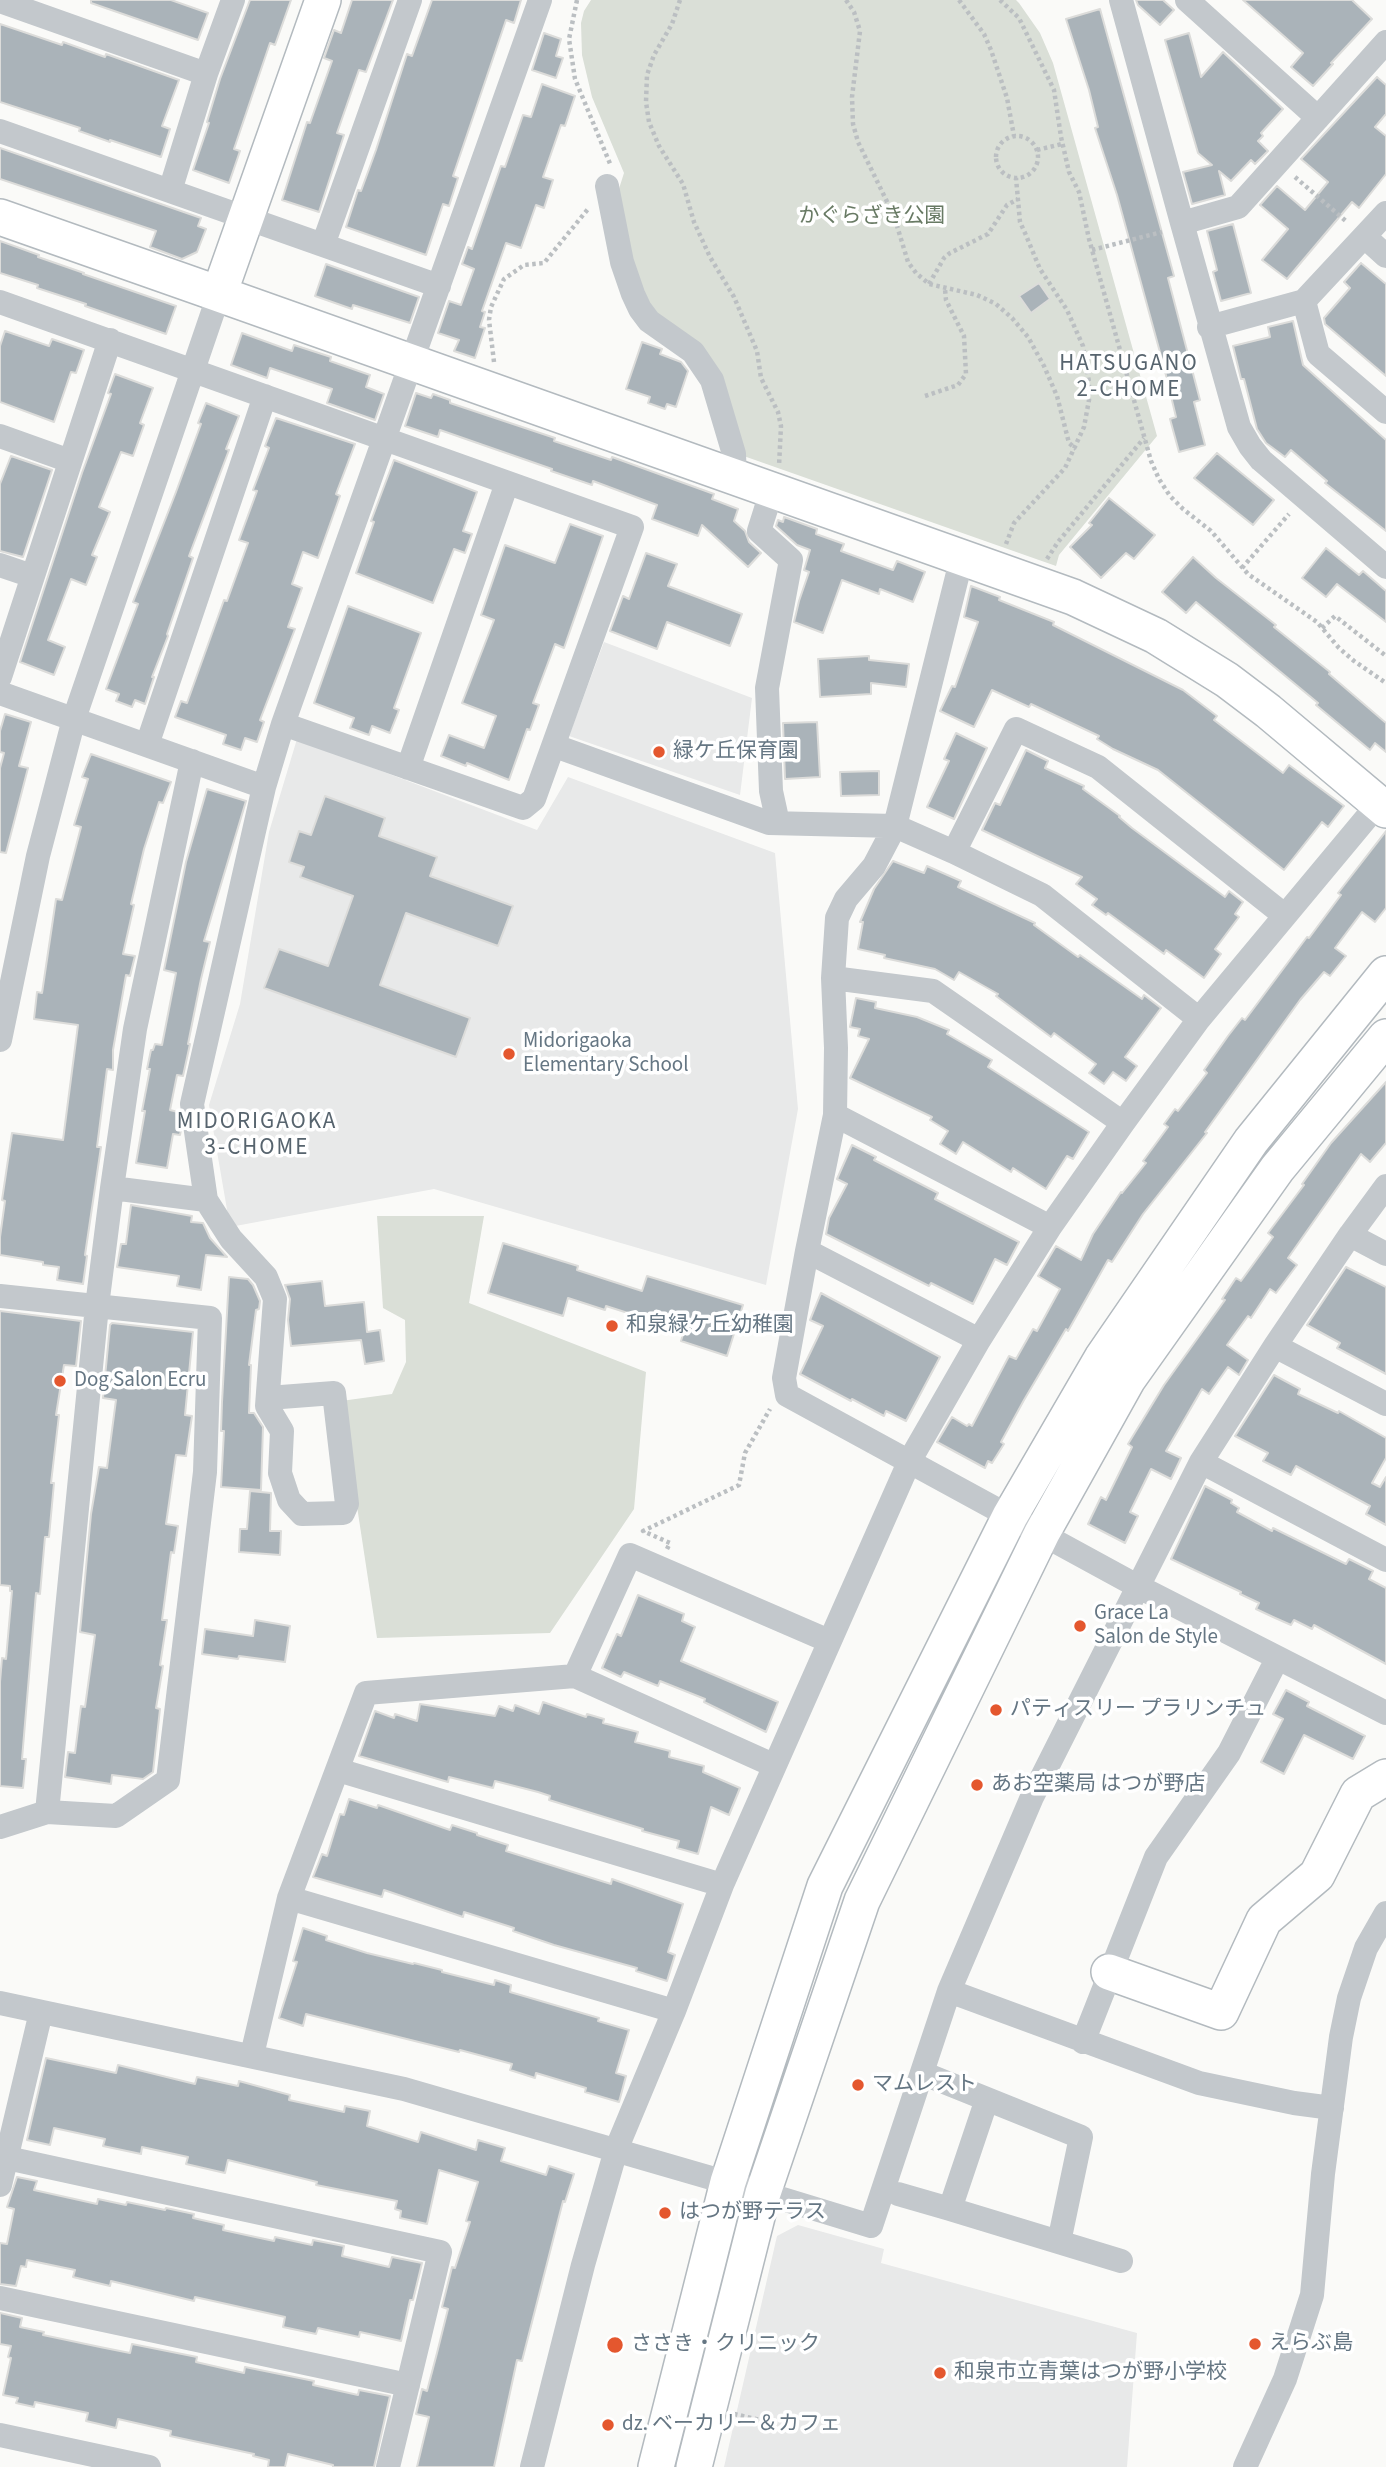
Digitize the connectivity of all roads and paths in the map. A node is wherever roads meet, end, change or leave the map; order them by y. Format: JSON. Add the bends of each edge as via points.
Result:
{"nodes":[{"id":1,"x":233,"y":0,"type":"edge"},
{"id":2,"x":323,"y":0,"type":"edge"},
{"id":3,"x":410,"y":0,"type":"edge"},
{"id":4,"x":540,"y":0,"type":"edge"},
{"id":5,"x":577,"y":0,"type":"edge"},
{"id":6,"x":680,"y":0,"type":"edge"},
{"id":7,"x":846,"y":0,"type":"edge"},
{"id":8,"x":959,"y":0,"type":"edge"},
{"id":9,"x":1000,"y":0,"type":"edge"},
{"id":10,"x":1121,"y":0,"type":"edge"},
{"id":11,"x":1186,"y":0,"type":"edge"},
{"id":12,"x":0,"y":1,"type":"edge"},
{"id":13,"x":1386,"y":42,"type":"edge"},
{"id":14,"x":206,"y":74,"type":"junction"},
{"id":15,"x":1318,"y":118,"type":"junction"},
{"id":16,"x":0,"y":131,"type":"edge"},
{"id":17,"x":1014,"y":136,"type":"junction"},
{"id":18,"x":1062,"y":144,"type":"junction"},
{"id":19,"x":1037,"y":150,"type":"junction"},
{"id":20,"x":1279,"y":163,"type":"junction"},
{"id":21,"x":1016,"y":178,"type":"junction"},
{"id":22,"x":607,"y":186,"type":"junction"},
{"id":23,"x":170,"y":191,"type":"junction"},
{"id":24,"x":1017,"y":199,"type":"junction"},
{"id":25,"x":1386,"y":213,"type":"edge"},
{"id":26,"x":0,"y":217,"type":"edge"},
{"id":27,"x":245,"y":218,"type":"junction"},
{"id":28,"x":1182,"y":223,"type":"junction"},
{"id":29,"x":1145,"y":237,"type":"dead end"},
{"id":30,"x":1365,"y":237,"type":"junction"},
{"id":31,"x":323,"y":245,"type":"junction"},
{"id":32,"x":1092,"y":250,"type":"junction"},
{"id":33,"x":1386,"y":256,"type":"edge"},
{"id":34,"x":929,"y":284,"type":"junction"},
{"id":35,"x":439,"y":286,"type":"junction"},
{"id":36,"x":945,"y":289,"type":"junction"},
{"id":37,"x":219,"y":293,"type":"junction"},
{"id":38,"x":1304,"y":301,"type":"junction"},
{"id":39,"x":0,"y":302,"type":"edge"},
{"id":40,"x":1209,"y":327,"type":"junction"},
{"id":41,"x":110,"y":340,"type":"junction"},
{"id":42,"x":411,"y":362,"type":"junction"},
{"id":43,"x":191,"y":369,"type":"junction"},
{"id":44,"x":490,"y":390,"type":"junction"},
{"id":45,"x":265,"y":396,"type":"junction"},
{"id":46,"x":925,"y":396,"type":"dead end"},
{"id":47,"x":1386,"y":412,"type":"edge"},
{"id":48,"x":0,"y":436,"type":"edge"},
{"id":49,"x":1144,"y":437,"type":"junction"},
{"id":50,"x":384,"y":440,"type":"junction"},
{"id":51,"x":1076,"y":449,"type":"junction"},
{"id":52,"x":70,"y":461,"type":"junction"},
{"id":53,"x":735,"y":477,"type":"junction"},
{"id":54,"x":507,"y":483,"type":"junction"},
{"id":55,"x":772,"y":490,"type":"junction"},
{"id":56,"x":1277,"y":527,"type":"dead end"},
{"id":57,"x":962,"y":557,"type":"junction"},
{"id":58,"x":0,"y":565,"type":"edge"},
{"id":59,"x":1386,"y":567,"type":"edge"},
{"id":60,"x":1044,"y":568,"type":"dead end"},
{"id":61,"x":1242,"y":568,"type":"junction"},
{"id":62,"x":998,"y":569,"type":"junction"},
{"id":63,"x":32,"y":576,"type":"junction"},
{"id":64,"x":1322,"y":628,"type":"junction"},
{"id":65,"x":1386,"y":656,"type":"edge"},
{"id":66,"x":0,"y":677,"type":"edge"},
{"id":67,"x":1386,"y":683,"type":"edge"},
{"id":68,"x":0,"y":693,"type":"edge"},
{"id":69,"x":74,"y":719,"type":"junction"},
{"id":70,"x":283,"y":724,"type":"junction"},
{"id":71,"x":147,"y":746,"type":"junction"},
{"id":72,"x":555,"y":746,"type":"junction"},
{"id":73,"x":192,"y":761,"type":"junction"},
{"id":74,"x":408,"y":768,"type":"junction"},
{"id":75,"x":264,"y":787,"type":"junction"},
{"id":76,"x":1382,"y":806,"type":"edge"},
{"id":77,"x":778,"y":823,"type":"junction"},
{"id":78,"x":895,"y":826,"type":"junction"},
{"id":79,"x":954,"y":852,"type":"junction"},
{"id":80,"x":1284,"y":915,"type":"junction"},
{"id":81,"x":10,"y":928,"type":"edge"},
{"id":82,"x":1386,"y":974,"type":"edge"},
{"id":83,"x":833,"y":978,"type":"junction"},
{"id":84,"x":1199,"y":1019,"type":"junction"},
{"id":85,"x":1386,"y":1037,"type":"edge"},
{"id":86,"x":0,"y":1040,"type":"edge"},
{"id":87,"x":835,"y":1115,"type":"junction"},
{"id":88,"x":1123,"y":1123,"type":"junction"},
{"id":89,"x":1386,"y":1186,"type":"edge"},
{"id":90,"x":112,"y":1188,"type":"junction"},
{"id":91,"x":206,"y":1200,"type":"junction"},
{"id":92,"x":1050,"y":1227,"type":"junction"},
{"id":93,"x":1350,"y":1235,"type":"junction"},
{"id":94,"x":807,"y":1251,"type":"junction"},
{"id":95,"x":1386,"y":1254,"type":"edge"},
{"id":96,"x":0,"y":1297,"type":"edge"},
{"id":97,"x":97,"y":1306,"type":"junction"},
{"id":98,"x":979,"y":1340,"type":"junction"},
{"id":99,"x":1275,"y":1346,"type":"junction"},
{"id":100,"x":787,"y":1395,"type":"junction"},
{"id":101,"x":268,"y":1398,"type":"junction"},
{"id":102,"x":1386,"y":1405,"type":"edge"},
{"id":103,"x":910,"y":1460,"type":"junction"},
{"id":104,"x":1201,"y":1462,"type":"junction"},
{"id":105,"x":1010,"y":1516,"type":"junction"},
{"id":106,"x":1041,"y":1533,"type":"junction"},
{"id":107,"x":666,"y":1553,"type":"dead end"},
{"id":108,"x":1386,"y":1560,"type":"edge"},
{"id":109,"x":1139,"y":1587,"type":"junction"},
{"id":110,"x":829,"y":1641,"type":"junction"},
{"id":111,"x":1277,"y":1659,"type":"junction"},
{"id":112,"x":575,"y":1676,"type":"junction"},
{"id":113,"x":1386,"y":1713,"type":"edge"},
{"id":114,"x":773,"y":1765,"type":"junction"},
{"id":115,"x":338,"y":1770,"type":"junction"},
{"id":116,"x":1386,"y":1777,"type":"edge"},
{"id":117,"x":47,"y":1812,"type":"junction"},
{"id":118,"x":0,"y":1827,"type":"edge"},
{"id":119,"x":722,"y":1885,"type":"junction"},
{"id":120,"x":289,"y":1898,"type":"junction"},
{"id":121,"x":1386,"y":1913,"type":"edge"},
{"id":122,"x":1109,"y":1972,"type":"junction"},
{"id":123,"x":949,"y":1991,"type":"junction"},
{"id":124,"x":0,"y":2003,"type":"edge"},
{"id":125,"x":674,"y":2011,"type":"junction"},
{"id":126,"x":41,"y":2012,"type":"junction"},
{"id":127,"x":1083,"y":2042,"type":"junction"},
{"id":128,"x":252,"y":2055,"type":"junction"},
{"id":129,"x":922,"y":2073,"type":"junction"},
{"id":130,"x":986,"y":2099,"type":"junction"},
{"id":131,"x":1332,"y":2108,"type":"junction"},
{"id":132,"x":616,"y":2150,"type":"junction"},
{"id":133,"x":7,"y":2158,"type":"junction"},
{"id":134,"x":728,"y":2182,"type":"junction"},
{"id":135,"x":0,"y":2185,"type":"edge"},
{"id":136,"x":763,"y":2193,"type":"junction"},
{"id":137,"x":898,"y":2194,"type":"dead end"},
{"id":138,"x":950,"y":2209,"type":"junction"},
{"id":139,"x":1059,"y":2242,"type":"junction"},
{"id":140,"x":1121,"y":2262,"type":"dead end"},
{"id":141,"x":0,"y":2298,"type":"edge"},
{"id":142,"x":408,"y":2385,"type":"junction"},
{"id":143,"x":727,"y":2412,"type":"dead end"},
{"id":144,"x":769,"y":2422,"type":"dead end"},
{"id":145,"x":0,"y":2435,"type":"edge"},
{"id":146,"x":149,"y":2467,"type":"edge"},
{"id":147,"x":388,"y":2467,"type":"edge"},
{"id":148,"x":532,"y":2467,"type":"edge"},
{"id":149,"x":656,"y":2467,"type":"edge"},
{"id":150,"x":694,"y":2467,"type":"edge"},
{"id":151,"x":1245,"y":2467,"type":"edge"}],
"edges":[{"from":1,"to":14,"type":"street"},
{"from":2,"to":27,"type":"street"},
{"from":3,"to":31,"type":"street"},
{"from":4,"to":35,"type":"street"},
{"from":5,"to":22,"type":"path","via":[[569,39],[571,58],[575,79],[610,161]]},
{"from":6,"to":55,"type":"path","via":[[647,75],[649,122],[683,184],[710,257],[734,297],[757,351],[761,378],[778,412],[781,448]]},
{"from":7,"to":34,"type":"path","via":[[860,31],[852,97],[858,142],[894,216],[908,262]]},
{"from":8,"to":17,"type":"path","via":[[991,50]]},
{"from":9,"to":18,"type":"path","via":[[1019,19],[1054,90]]},
{"from":10,"to":28,"type":"street"},
{"from":11,"to":15,"type":"street"},
{"from":12,"to":14,"type":"street"},
{"from":13,"to":15,"type":"street"},
{"from":14,"to":23,"type":"street"},
{"from":15,"to":20,"type":"street"},
{"from":16,"to":23,"type":"street"},
{"from":17,"to":19,"type":"path","via":[[1026,138]]},
{"from":17,"to":21,"type":"path","via":[[1002,143],[996,157],[1001,170]]},
{"from":18,"to":19,"type":"path"},
{"from":18,"to":32,"type":"path"},
{"from":19,"to":21,"type":"path","via":[[1033,170]]},
{"from":20,"to":28,"type":"street","via":[[1238,207]]},
{"from":20,"to":30,"type":"path"},
{"from":21,"to":24,"type":"path"},
{"from":22,"to":44,"type":"path","via":[[544,263],[524,265],[504,279],[489,320],[495,374]]},
{"from":22,"to":53,"type":"street","via":[[633,294],[649,321],[693,352],[712,380],[734,454]]},
{"from":23,"to":27,"type":"street"},
{"from":24,"to":34,"type":"path","via":[[1007,205],[988,234],[944,258]]},
{"from":24,"to":51,"type":"path","via":[[1020,222],[1040,270],[1067,310],[1083,346],[1089,400]]},
{"from":25,"to":30,"type":"street"},
{"from":26,"to":37,"type":"street"},
{"from":27,"to":31,"type":"street"},
{"from":27,"to":37,"type":"street"},
{"from":28,"to":40,"type":"street"},
{"from":29,"to":32,"type":"path"},
{"from":30,"to":33,"type":"street"},
{"from":30,"to":38,"type":"street"},
{"from":31,"to":35,"type":"street"},
{"from":32,"to":49,"type":"path"},
{"from":34,"to":36,"type":"path"},
{"from":35,"to":42,"type":"street"},
{"from":36,"to":46,"type":"path","via":[[964,336],[966,374],[958,385]]},
{"from":36,"to":51,"type":"path","via":[[996,304],[1028,337],[1057,397],[1069,443]]},
{"from":37,"to":42,"type":"street"},
{"from":37,"to":43,"type":"street"},
{"from":38,"to":40,"type":"street"},
{"from":38,"to":47,"type":"street","via":[[1318,354]]},
{"from":39,"to":41,"type":"street"},
{"from":40,"to":59,"type":"street","via":[[1239,427],[1250,446]]},
{"from":41,"to":43,"type":"street"},
{"from":41,"to":52,"type":"street"},
{"from":42,"to":44,"type":"street"},
{"from":42,"to":50,"type":"street"},
{"from":43,"to":45,"type":"street"},
{"from":43,"to":69,"type":"street"},
{"from":44,"to":53,"type":"street"},
{"from":45,"to":50,"type":"street"},
{"from":45,"to":71,"type":"street"},
{"from":48,"to":52,"type":"street"},
{"from":49,"to":60,"type":"path","via":[[1051,550]]},
{"from":49,"to":61,"type":"path","via":[[1170,496],[1211,531]]},
{"from":50,"to":54,"type":"street"},
{"from":50,"to":70,"type":"street"},
{"from":51,"to":62,"type":"path","via":[[1065,468],[1014,523]]},
{"from":52,"to":63,"type":"street"},
{"from":53,"to":55,"type":"street"},
{"from":54,"to":72,"type":"street","via":[[632,527]]},
{"from":54,"to":74,"type":"street"},
{"from":55,"to":57,"type":"street"},
{"from":55,"to":77,"type":"street","via":[[759,531],[791,560],[767,688],[771,791]]},
{"from":56,"to":61,"type":"path"},
{"from":57,"to":62,"type":"street"},
{"from":57,"to":78,"type":"street"},
{"from":58,"to":63,"type":"street"},
{"from":61,"to":64,"type":"path"},
{"from":62,"to":76,"type":"street","via":[[1086,602],[1188,655],[1268,710]]},
{"from":63,"to":66,"type":"street"},
{"from":64,"to":65,"type":"path","via":[[1335,616]]},
{"from":64,"to":67,"type":"path","via":[[1354,661]]},
{"from":68,"to":69,"type":"street"},
{"from":69,"to":71,"type":"street"},
{"from":69,"to":81,"type":"street"},
{"from":70,"to":74,"type":"street"},
{"from":70,"to":75,"type":"street"},
{"from":71,"to":73,"type":"street"},
{"from":72,"to":74,"type":"street","via":[[534,799],[523,808]]},
{"from":72,"to":77,"type":"street"},
{"from":73,"to":75,"type":"street"},
{"from":73,"to":90,"type":"street","via":[[135,1029]]},
{"from":75,"to":91,"type":"street","via":[[192,1104]]},
{"from":76,"to":80,"type":"street"},
{"from":77,"to":78,"type":"street"},
{"from":78,"to":79,"type":"street"},
{"from":78,"to":83,"type":"street","via":[[874,866],[846,898],[837,918]]},
{"from":79,"to":80,"type":"street","via":[[1016,729],[1098,767]]},
{"from":79,"to":84,"type":"street","via":[[1042,895]]},
{"from":80,"to":84,"type":"street"},
{"from":81,"to":86,"type":"street"},
{"from":82,"to":105,"type":"street","via":[[1251,1141],[1101,1358]]},
{"from":83,"to":87,"type":"street"},
{"from":83,"to":88,"type":"street","via":[[933,991]]},
{"from":84,"to":88,"type":"street"},
{"from":85,"to":106,"type":"street","via":[[1277,1169],[1128,1380]]},
{"from":87,"to":92,"type":"street"},
{"from":87,"to":94,"type":"street"},
{"from":88,"to":92,"type":"street"},
{"from":89,"to":93,"type":"street"},
{"from":90,"to":91,"type":"street"},
{"from":90,"to":97,"type":"street"},
{"from":91,"to":101,"type":"street","via":[[231,1239],[266,1276],[275,1299]]},
{"from":92,"to":98,"type":"street"},
{"from":93,"to":95,"type":"street"},
{"from":93,"to":99,"type":"street"},
{"from":94,"to":98,"type":"street"},
{"from":94,"to":100,"type":"street","via":[[784,1378]]},
{"from":96,"to":97,"type":"street"},
{"from":97,"to":117,"type":"street"},
{"from":97,"to":117,"type":"street","via":[[210,1318],[205,1472],[168,1780],[116,1816]]},
{"from":98,"to":103,"type":"street"},
{"from":99,"to":102,"type":"street"},
{"from":99,"to":104,"type":"street"},
{"from":100,"to":103,"type":"street"},
{"from":100,"to":107,"type":"path","via":[[773,1404],[745,1453],[739,1485],[643,1531],[670,1543]]},
{"from":101,"to":101,"type":"street","via":[[267,1406],[282,1431],[280,1473],[289,1500],[302,1514],[343,1513],[347,1504],[334,1393]]},
{"from":103,"to":105,"type":"street"},
{"from":103,"to":110,"type":"street"},
{"from":104,"to":108,"type":"street"},
{"from":104,"to":109,"type":"street"},
{"from":105,"to":106,"type":"street"},
{"from":105,"to":134,"type":"street","via":[[825,1886]]},
{"from":106,"to":109,"type":"street"},
{"from":106,"to":136,"type":"street","via":[[862,1901]]},
{"from":109,"to":111,"type":"street"},
{"from":109,"to":123,"type":"street","via":[[1032,1797]]},
{"from":110,"to":112,"type":"street","via":[[630,1555]]},
{"from":110,"to":114,"type":"street"},
{"from":111,"to":113,"type":"street"},
{"from":111,"to":122,"type":"street","via":[[1229,1753],[1156,1857]]},
{"from":112,"to":114,"type":"street"},
{"from":112,"to":115,"type":"street","via":[[366,1693]]},
{"from":114,"to":119,"type":"street"},
{"from":115,"to":119,"type":"street"},
{"from":115,"to":120,"type":"street"},
{"from":116,"to":122,"type":"street","via":[[1358,1794],[1317,1875],[1264,1920],[1221,2012]]},
{"from":117,"to":118,"type":"street"},
{"from":119,"to":125,"type":"street"},
{"from":120,"to":125,"type":"street"},
{"from":120,"to":128,"type":"street"},
{"from":121,"to":131,"type":"street","via":[[1366,1948],[1349,1998]]},
{"from":122,"to":127,"type":"street"},
{"from":123,"to":127,"type":"street"},
{"from":123,"to":129,"type":"street"},
{"from":124,"to":126,"type":"street"},
{"from":125,"to":132,"type":"street"},
{"from":126,"to":128,"type":"street"},
{"from":126,"to":133,"type":"street"},
{"from":127,"to":131,"type":"street","via":[[1199,2083]]},
{"from":128,"to":132,"type":"street","via":[[404,2089]]},
{"from":129,"to":130,"type":"street"},
{"from":129,"to":136,"type":"street","via":[[871,2226]]},
{"from":130,"to":138,"type":"street"},
{"from":130,"to":139,"type":"street","via":[[1081,2137]]},
{"from":131,"to":151,"type":"street","via":[[1311,2295],[1285,2379]]},
{"from":132,"to":134,"type":"street"},
{"from":132,"to":148,"type":"street"},
{"from":133,"to":135,"type":"street"},
{"from":133,"to":142,"type":"street","via":[[440,2252]]},
{"from":134,"to":136,"type":"street"},
{"from":134,"to":149,"type":"street"},
{"from":136,"to":150,"type":"street"},
{"from":137,"to":138,"type":"street"},
{"from":138,"to":139,"type":"street"},
{"from":139,"to":140,"type":"street"},
{"from":141,"to":142,"type":"street"},
{"from":142,"to":147,"type":"street"},
{"from":143,"to":144,"type":"path"},
{"from":145,"to":146,"type":"street"}]}
